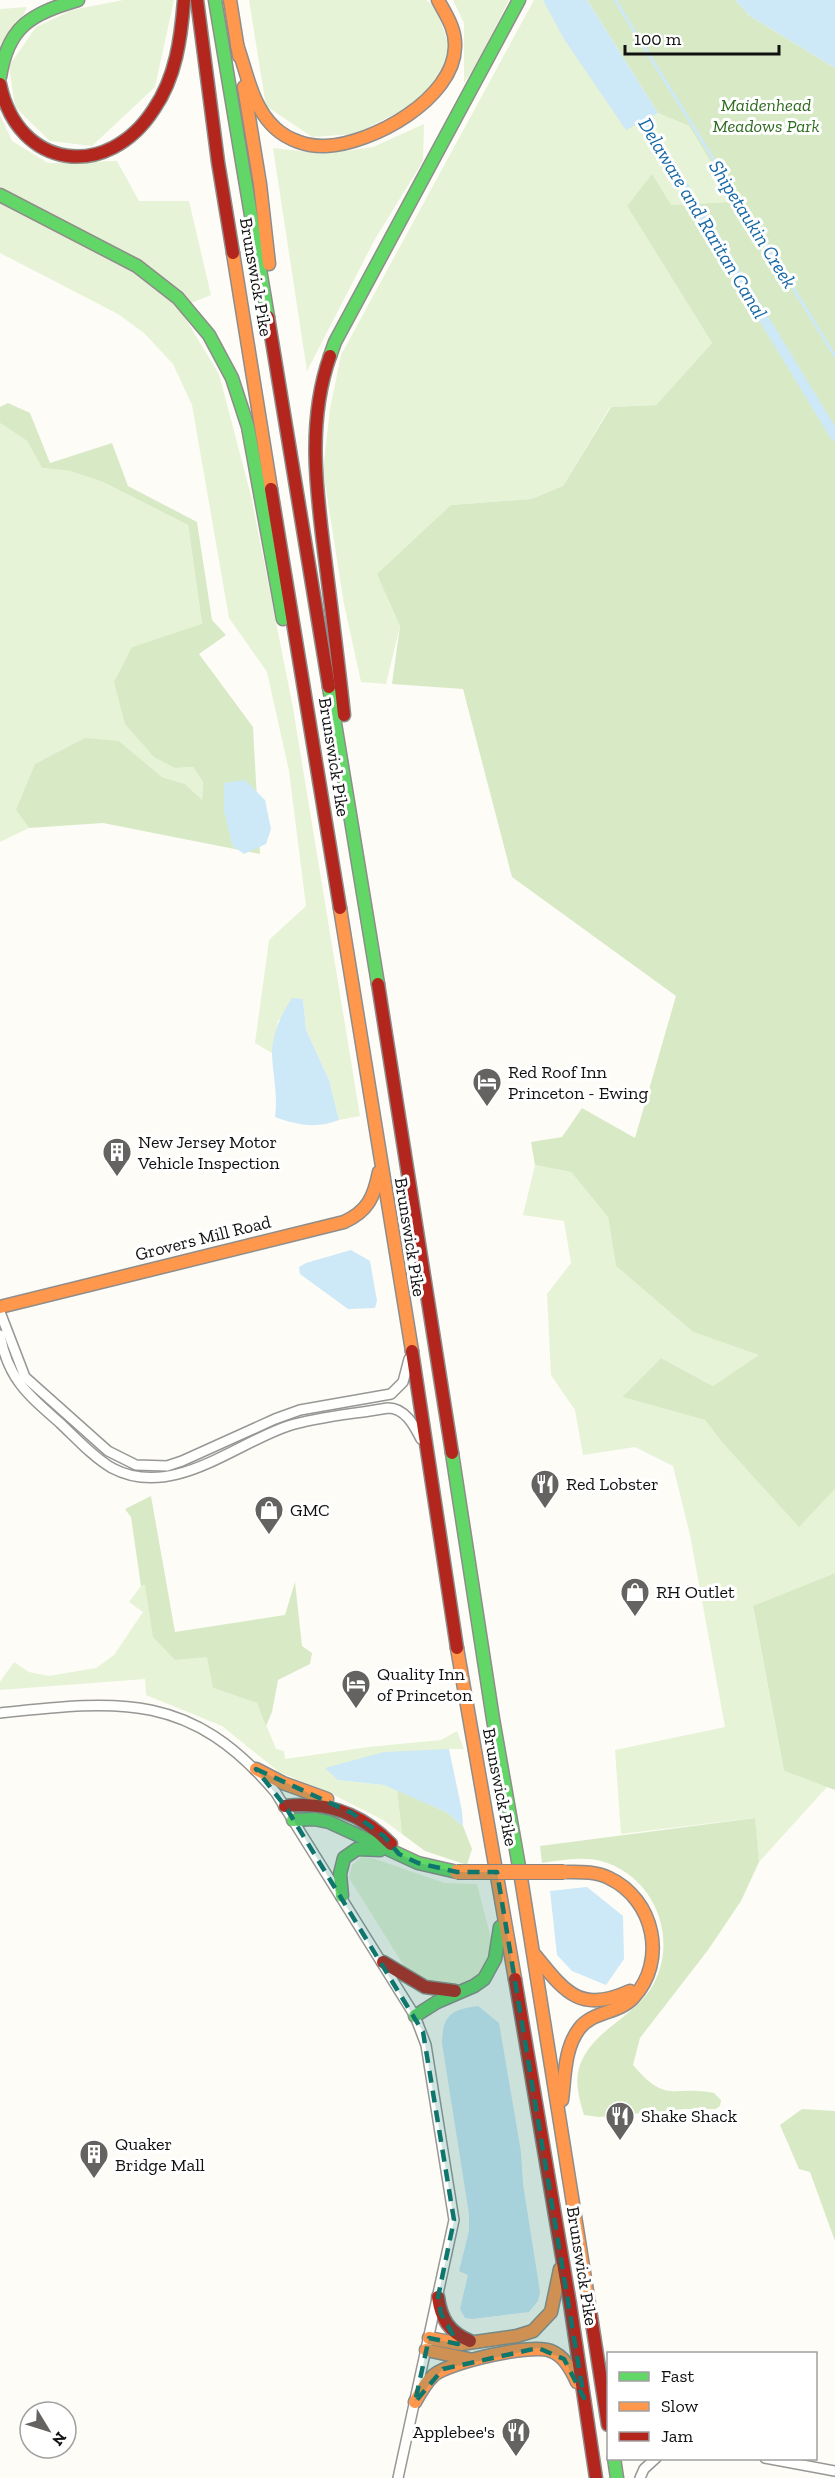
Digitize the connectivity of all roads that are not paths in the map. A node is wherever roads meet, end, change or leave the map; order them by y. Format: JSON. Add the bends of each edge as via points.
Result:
{"nodes":[{"id":1,"x":78,"y":0,"type":"edge"},
{"id":2,"x":184,"y":0,"type":"edge"},
{"id":3,"x":197,"y":0,"type":"edge"},
{"id":4,"x":214,"y":0,"type":"edge"},
{"id":5,"x":230,"y":0,"type":"edge"},
{"id":6,"x":438,"y":0,"type":"edge"},
{"id":7,"x":519,"y":0,"type":"edge"},
{"id":8,"x":237,"y":45,"type":"junction"},
{"id":9,"x":0,"y":76,"type":"edge"},
{"id":10,"x":0,"y":84,"type":"edge"},
{"id":11,"x":0,"y":187,"type":"edge"},
{"id":12,"x":0,"y":195,"type":"edge"},
{"id":13,"x":33,"y":212,"type":"junction"},
{"id":14,"x":269,"y":324,"type":"junction"},
{"id":15,"x":362,"y":889,"type":"junction"},
{"id":16,"x":343,"y":925,"type":"junction"},
{"id":17,"x":380,"y":1165,"type":"junction"},
{"id":18,"x":0,"y":1309,"type":"edge"},
{"id":19,"x":0,"y":1335,"type":"edge"},
{"id":20,"x":2,"y":1351,"type":"edge"},
{"id":21,"x":411,"y":1351,"type":"junction"},
{"id":22,"x":428,"y":1451,"type":"junction"},
{"id":23,"x":0,"y":1713,"type":"edge"},
{"id":24,"x":256,"y":1769,"type":"junction"},
{"id":25,"x":285,"y":1806,"type":"junction"},
{"id":26,"x":352,"y":1813,"type":"junction"},
{"id":27,"x":293,"y":1820,"type":"junction"},
{"id":28,"x":399,"y":1854,"type":"junction"},
{"id":29,"x":501,"y":1894,"type":"junction"},
{"id":30,"x":342,"y":1896,"type":"junction"},
{"id":31,"x":534,"y":1954,"type":"junction"},
{"id":32,"x":383,"y":1962,"type":"junction"},
{"id":33,"x":650,"y":1968,"type":"junction"},
{"id":34,"x":459,"y":1991,"type":"junction"},
{"id":35,"x":416,"y":2016,"type":"junction"},
{"id":36,"x":559,"y":2113,"type":"junction"},
{"id":37,"x":562,"y":2256,"type":"junction"},
{"id":38,"x":438,"y":2297,"type":"junction"},
{"id":39,"x":473,"y":2343,"type":"junction"},
{"id":40,"x":427,"y":2344,"type":"junction"},
{"id":41,"x":475,"y":2359,"type":"junction"},
{"id":42,"x":584,"y":2398,"type":"junction"},
{"id":43,"x":415,"y":2402,"type":"junction"},
{"id":44,"x":607,"y":2412,"type":"edge"},
{"id":45,"x":614,"y":2460,"type":"edge"},
{"id":46,"x":654,"y":2460,"type":"edge"},
{"id":47,"x":776,"y":2460,"type":"edge"},
{"id":48,"x":835,"y":2471,"type":"edge"},
{"id":49,"x":399,"y":2478,"type":"edge"},
{"id":50,"x":596,"y":2478,"type":"edge"},
{"id":51,"x":617,"y":2478,"type":"edge"},
{"id":52,"x":640,"y":2478,"type":"edge"}],
"edges":[{"from":1,"to":9,"type":"main road","via":[[41,11],[19,28],[5,50]]},
{"from":2,"to":10,"type":"main road","via":[[176,58],[164,93],[143,124],[114,147],[84,156],[42,149],[11,122]]},
{"from":3,"to":16,"type":"main road","name":"Brunswick Pike","via":[[218,162]]},
{"from":4,"to":14,"type":"main road","name":"Brunswick Pike"},
{"from":5,"to":8,"type":"main road"},
{"from":6,"to":8,"type":"main road","via":[[450,20],[455,45],[442,85],[422,107],[400,120],[375,133],[334,145],[305,144],[269,122],[257,101]]},
{"from":7,"to":15,"type":"main road","via":[[335,342],[315,411],[313,455]]},
{"from":8,"to":14,"type":"main road","via":[[266,227]]},
{"from":11,"to":13,"type":"main road"},
{"from":12,"to":13,"type":"main road"},
{"from":13,"to":16,"type":"main road","via":[[155,277],[190,309],[231,372],[248,427]]},
{"from":14,"to":15,"type":"main road","name":"Brunswick Pike"},
{"from":15,"to":31,"type":"main road","name":"Brunswick Pike","via":[[491,1708]]},
{"from":16,"to":17,"type":"main road","name":"Brunswick Pike"},
{"from":17,"to":18,"type":"main road","name":"Grovers Mill Road","via":[[372,1203],[344,1222]]},
{"from":17,"to":21,"type":"main road","name":"Brunswick Pike"},
{"from":18,"to":21,"type":"street","via":[[18,1362],[30,1382],[108,1450],[136,1465],[150,1467],[182,1461],[300,1410],[391,1394],[405,1377]]},
{"from":19,"to":20,"type":"street"},
{"from":20,"to":22,"type":"street","via":[[12,1375],[25,1392],[100,1459],[122,1473],[175,1476],[288,1426],[388,1408],[409,1418]]},
{"from":21,"to":22,"type":"main road","name":"Brunswick Pike"},
{"from":22,"to":29,"type":"main road","name":"Brunswick Pike","via":[[465,1703]]},
{"from":23,"to":24,"type":"street","via":[[101,1704],[156,1711],[210,1733]]},
{"from":24,"to":25,"type":"street"},
{"from":24,"to":26,"type":"main road"},
{"from":25,"to":26,"type":"main road","via":[[319,1804]]},
{"from":25,"to":27,"type":"street"},
{"from":26,"to":28,"type":"main road","via":[[384,1836]]},
{"from":27,"to":28,"type":"main road","via":[[329,1822]]},
{"from":27,"to":30,"type":"street"},
{"from":28,"to":30,"type":"main road","via":[[366,1847],[350,1852],[340,1867]]},
{"from":28,"to":33,"type":"main road","bridge":true,"via":[[431,1868],[457,1872],[591,1873],[608,1878],[619,1883],[644,1910],[654,1950]]},
{"from":29,"to":34,"type":"main road","via":[[498,1949],[492,1967],[479,1983]]},
{"from":29,"to":37,"type":"main road","name":"Brunswick Pike"},
{"from":30,"to":32,"type":"street"},
{"from":31,"to":33,"type":"main road","via":[[562,1989],[591,2001],[624,1994]]},
{"from":31,"to":36,"type":"main road","name":"Brunswick Pike"},
{"from":32,"to":34,"type":"main road","via":[[422,1987]]},
{"from":32,"to":35,"type":"street"},
{"from":33,"to":36,"type":"main road","via":[[632,1998],[579,2028],[570,2045]]},
{"from":34,"to":35,"type":"main road"},
{"from":35,"to":38,"type":"street","via":[[426,2044],[454,2220]]},
{"from":36,"to":44,"type":"main road","name":"Brunswick Pike"},
{"from":37,"to":39,"type":"main road","via":[[554,2304],[540,2326],[521,2335]]},
{"from":37,"to":42,"type":"main road","name":"Brunswick Pike"},
{"from":38,"to":39,"type":"main road","via":[[450,2330]]},
{"from":38,"to":40,"type":"street"},
{"from":39,"to":40,"type":"main road"},
{"from":40,"to":41,"type":"main road"},
{"from":40,"to":43,"type":"street"},
{"from":41,"to":42,"type":"main road","via":[[538,2348],[551,2350],[570,2367]]},
{"from":41,"to":43,"type":"main road","via":[[437,2373]]},
{"from":42,"to":50,"type":"main road","name":"Brunswick Pike"},
{"from":43,"to":49,"type":"street"},
{"from":45,"to":51,"type":"main road"},
{"from":46,"to":52,"type":"street"},
{"from":47,"to":48,"type":"street"}]}
